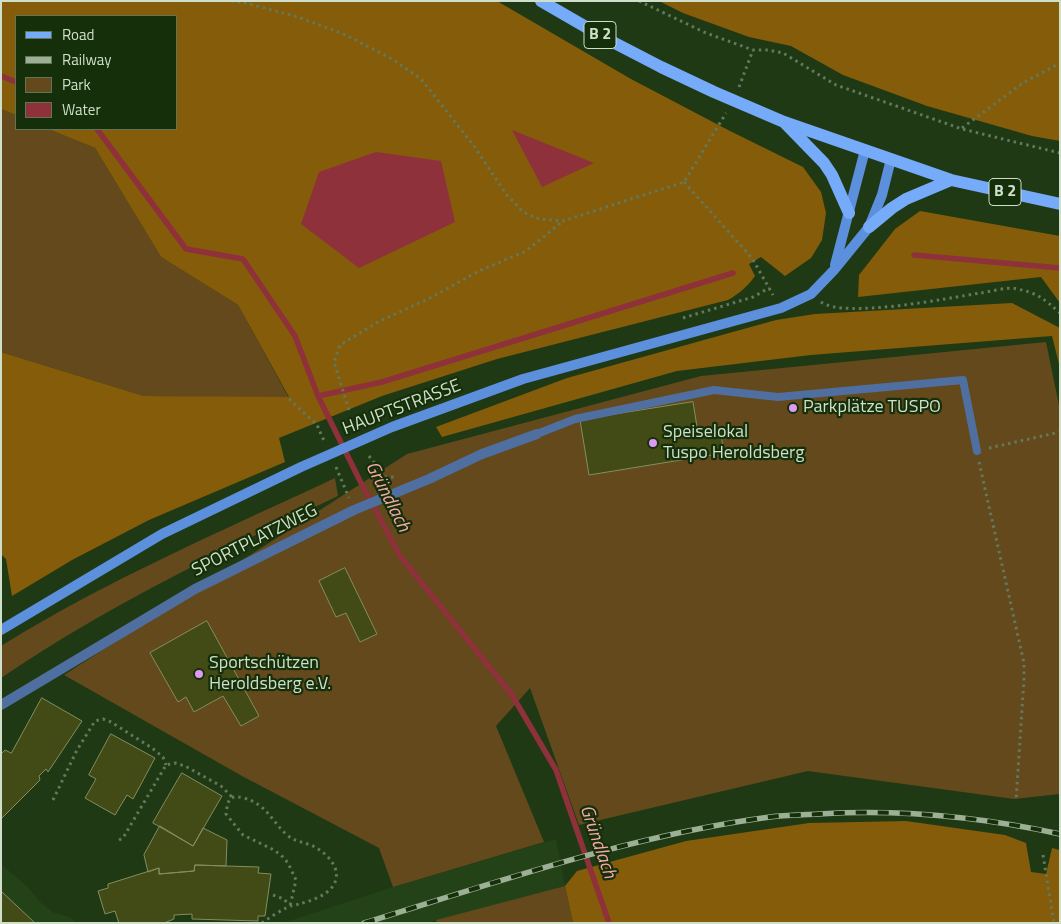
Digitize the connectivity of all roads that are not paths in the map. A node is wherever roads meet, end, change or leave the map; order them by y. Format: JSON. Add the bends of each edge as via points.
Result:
{"nodes":[{"id":1,"x":541,"y":1,"type":"edge"},
{"id":2,"x":784,"y":122,"type":"junction"},
{"id":3,"x":865,"y":150,"type":"junction"},
{"id":4,"x":891,"y":159,"type":"junction"},
{"id":5,"x":951,"y":180,"type":"junction"},
{"id":6,"x":1060,"y":204,"type":"edge"},
{"id":7,"x":848,"y":213,"type":"junction"},
{"id":8,"x":869,"y":227,"type":"junction"},
{"id":9,"x":834,"y":270,"type":"junction"},
{"id":10,"x":537,"y":434,"type":"joint"},
{"id":11,"x":977,"y":451,"type":"road end"},
{"id":12,"x":1,"y":630,"type":"edge"},
{"id":13,"x":1,"y":705,"type":"edge"}],
"edges":[{"from":1,"to":2,"type":"main road","number":"B 2","via":[[605,38],[714,92]]},
{"from":2,"to":3,"type":"main road","number":"B 2"},
{"from":2,"to":7,"type":"main road","via":[[824,163]]},
{"from":3,"to":4,"type":"main road","number":"B 2"},
{"from":3,"to":7,"type":"street","name":"HAUPTSTRASSE"},
{"from":4,"to":5,"type":"main road","number":"B 2"},
{"from":4,"to":8,"type":"street","name":"HAUPTSTRASSE","via":[[882,195]]},
{"from":5,"to":6,"type":"main road","number":"B 2"},
{"from":5,"to":8,"type":"main road","via":[[906,199]]},
{"from":7,"to":9,"type":"street","name":"HAUPTSTRASSE"},
{"from":8,"to":9,"type":"street","name":"HAUPTSTRASSE"},
{"from":9,"to":12,"type":"street","name":"HAUPTSTRASSE","via":[[811,294],[781,308],[523,379],[392,427],[162,534]]},
{"from":10,"to":11,"type":"lane","via":[[575,419],[714,390],[778,397],[963,380]]},
{"from":10,"to":13,"type":"street","name":"SPORTPLATZWEG","via":[[482,454],[354,510],[195,589]]}]}
